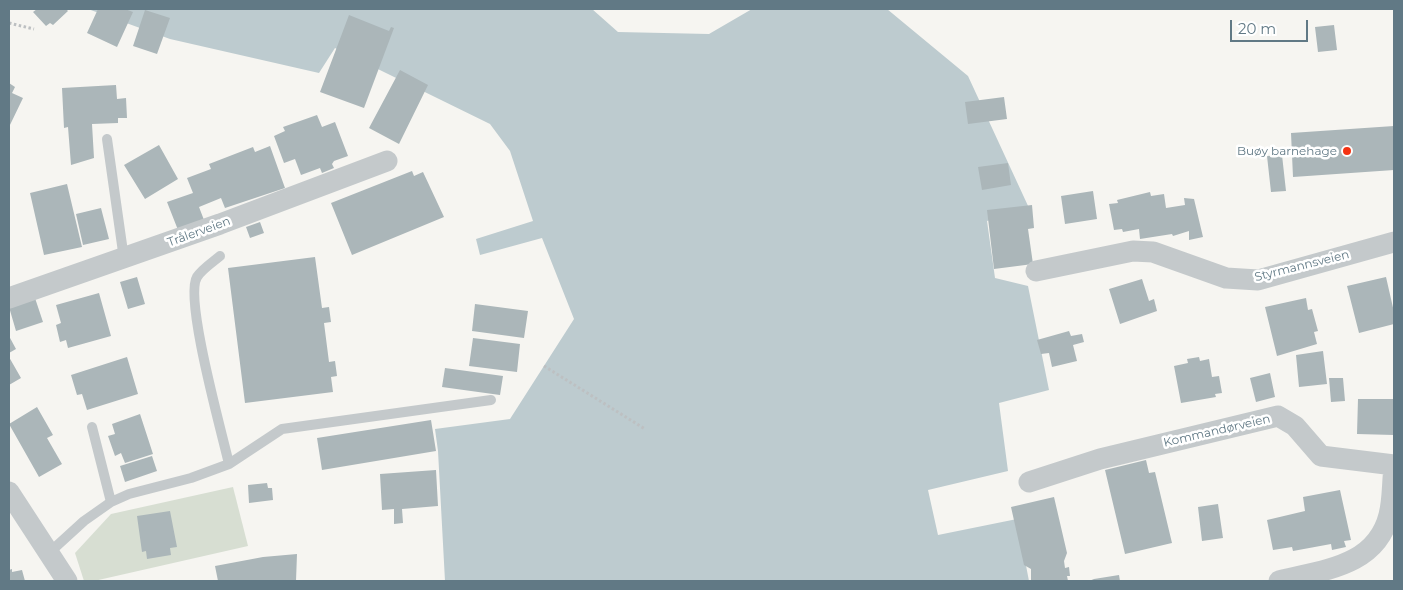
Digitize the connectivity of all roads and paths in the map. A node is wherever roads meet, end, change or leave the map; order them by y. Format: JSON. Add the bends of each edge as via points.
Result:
{"nodes":[{"id":1,"x":9,"y":23,"type":"edge"},
{"id":2,"x":34,"y":29,"type":"dead end"},
{"id":3,"x":107,"y":139,"type":"dead end"},
{"id":4,"x":387,"y":161,"type":"dead end"},
{"id":5,"x":1394,"y":242,"type":"edge"},
{"id":6,"x":220,"y":256,"type":"dead end"},
{"id":7,"x":124,"y":259,"type":"junction"},
{"id":8,"x":1036,"y":271,"type":"dead end"},
{"id":9,"x":9,"y":298,"type":"edge"},
{"id":10,"x":544,"y":366,"type":"dead end"},
{"id":11,"x":491,"y":400,"type":"dead end"},
{"id":12,"x":92,"y":427,"type":"dead end"},
{"id":13,"x":645,"y":429,"type":"dead end"},
{"id":14,"x":229,"y":464,"type":"junction"},
{"id":15,"x":1394,"y":467,"type":"edge"},
{"id":16,"x":1029,"y":482,"type":"dead end"},
{"id":17,"x":9,"y":492,"type":"edge"},
{"id":18,"x":111,"y":502,"type":"junction"},
{"id":19,"x":50,"y":552,"type":"junction"},
{"id":20,"x":66,"y":581,"type":"edge"},
{"id":21,"x":1279,"y":581,"type":"edge"}],
"edges":[{"from":1,"to":2,"type":"path"},
{"from":3,"to":7,"type":"lane"},
{"from":4,"to":7,"type":"street","name":"Trålerveien"},
{"from":5,"to":8,"type":"street","name":"Styrmannsveien","via":[[1258,280],[1226,278],[1153,252],[1133,251]]},
{"from":6,"to":14,"type":"lane","via":[[197,277],[194,287],[198,331]]},
{"from":7,"to":9,"type":"street","name":"Trålerveien"},
{"from":10,"to":13,"type":"path"},
{"from":11,"to":14,"type":"lane","via":[[282,429]]},
{"from":12,"to":18,"type":"lane"},
{"from":14,"to":18,"type":"lane"},
{"from":15,"to":16,"type":"street","name":"Kommandørveien","via":[[1321,456],[1295,426],[1278,416],[1100,459]]},
{"from":15,"to":21,"type":"street","via":[[1389,515],[1382,532],[1368,550],[1348,564]]},
{"from":17,"to":19,"type":"street"},
{"from":18,"to":19,"type":"lane"},
{"from":19,"to":20,"type":"street"}]}
